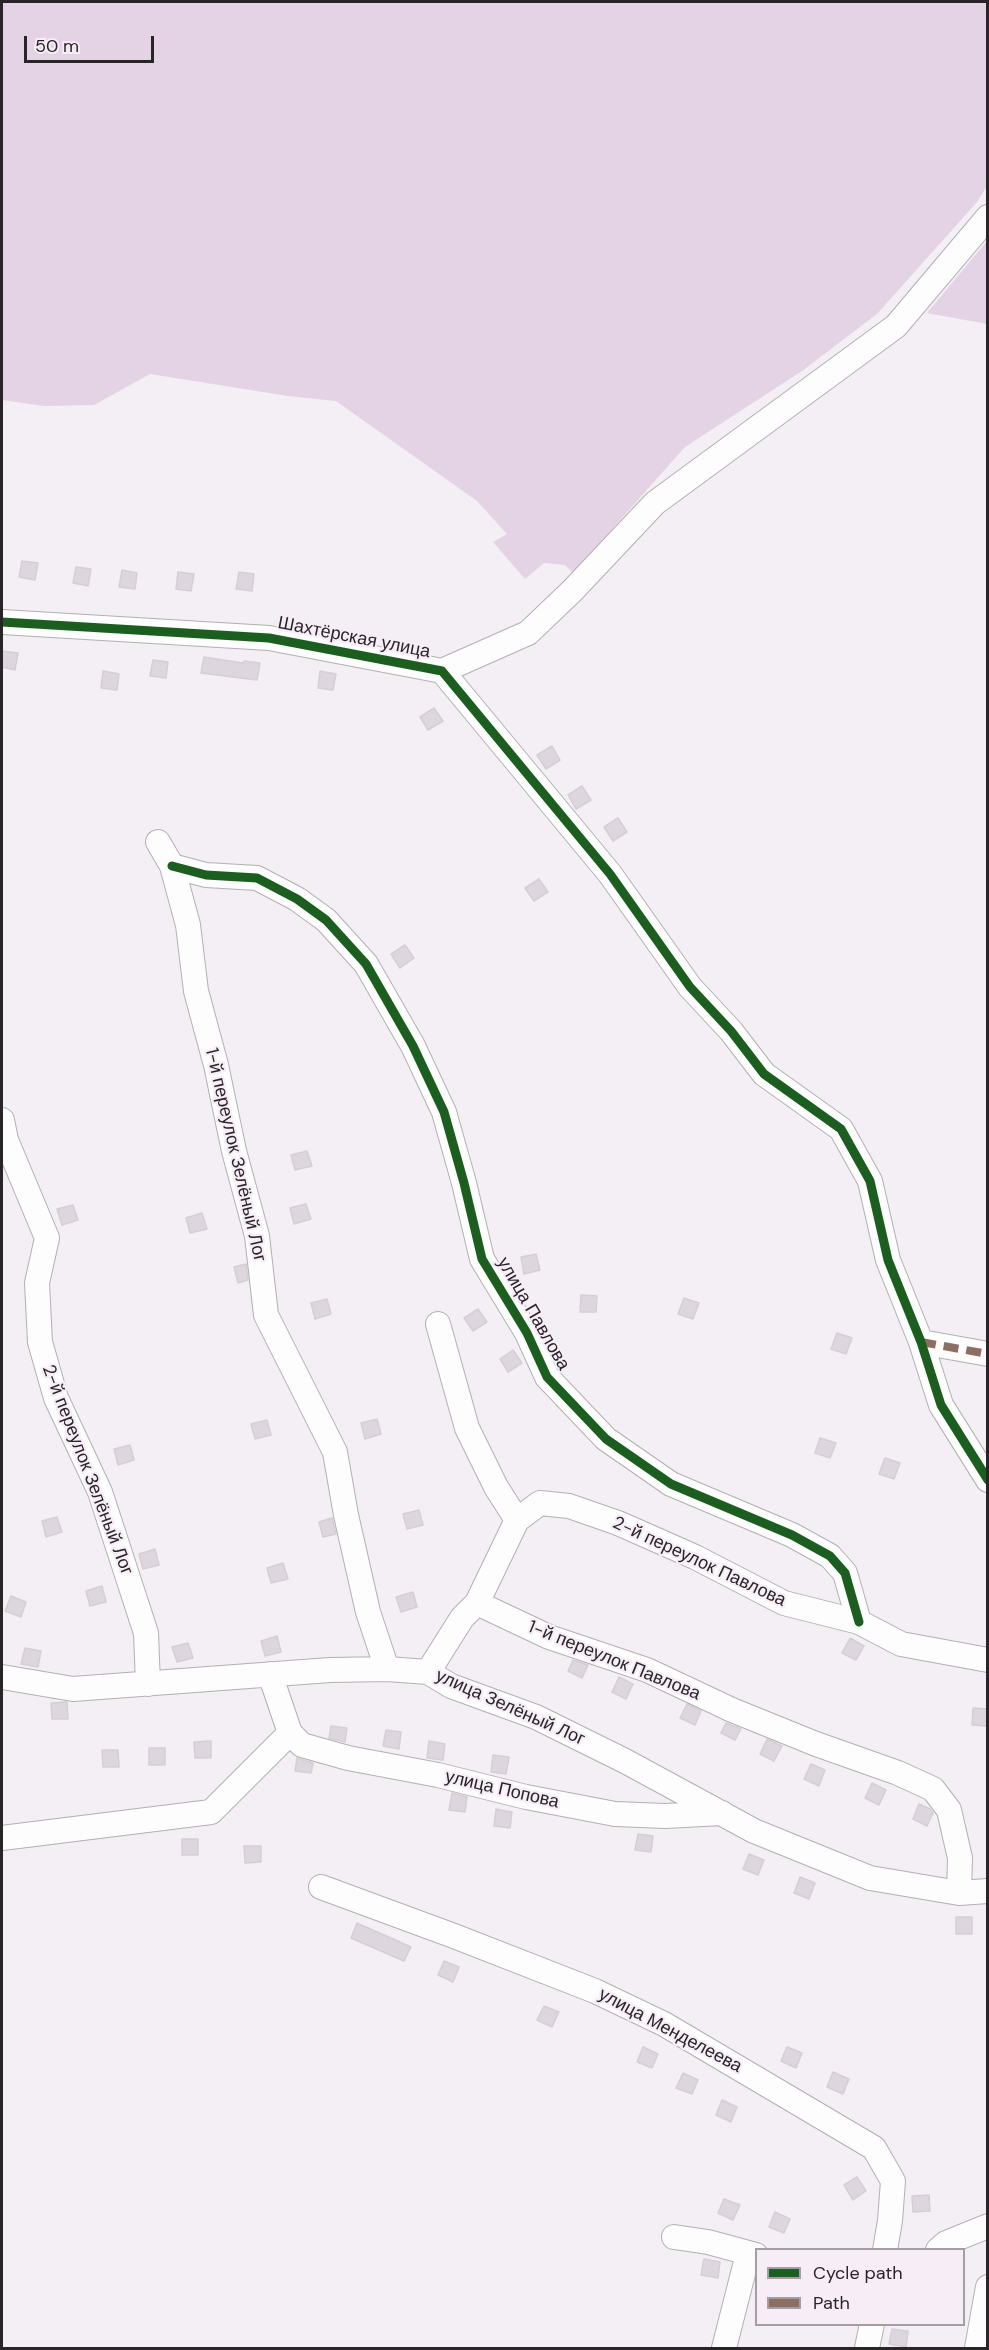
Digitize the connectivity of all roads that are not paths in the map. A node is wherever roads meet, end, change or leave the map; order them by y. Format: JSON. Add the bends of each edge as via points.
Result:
{"nodes":[{"id":1,"x":987,"y":217,"type":"edge"},
{"id":2,"x":2,"y":622,"type":"edge"},
{"id":3,"x":442,"y":671,"type":"junction"},
{"id":4,"x":158,"y":842,"type":"dead end"},
{"id":5,"x":172,"y":866,"type":"junction"},
{"id":6,"x":2,"y":1120,"type":"edge"},
{"id":7,"x":438,"y":1324,"type":"dead end"},
{"id":8,"x":921,"y":1342,"type":"junction"},
{"id":9,"x":987,"y":1354,"type":"edge"},
{"id":10,"x":987,"y":1480,"type":"edge"},
{"id":11,"x":517,"y":1520,"type":"junction"},
{"id":12,"x":477,"y":1603,"type":"junction"},
{"id":13,"x":859,"y":1622,"type":"junction"},
{"id":14,"x":987,"y":1660,"type":"edge"},
{"id":15,"x":387,"y":1669,"type":"junction"},
{"id":16,"x":428,"y":1672,"type":"junction"},
{"id":17,"x":270,"y":1674,"type":"junction"},
{"id":18,"x":3,"y":1676,"type":"edge"},
{"id":19,"x":147,"y":1684,"type":"junction"},
{"id":20,"x":291,"y":1733,"type":"junction"},
{"id":21,"x":722,"y":1813,"type":"junction"},
{"id":22,"x":2,"y":1838,"type":"edge"},
{"id":23,"x":321,"y":1887,"type":"dead end"},
{"id":24,"x":987,"y":1891,"type":"edge"},
{"id":25,"x":959,"y":1893,"type":"junction"},
{"id":26,"x":987,"y":2226,"type":"edge"},
{"id":27,"x":674,"y":2237,"type":"dead end"},
{"id":28,"x":885,"y":2248,"type":"edge"},
{"id":29,"x":940,"y":2248,"type":"edge"},
{"id":30,"x":752,"y":2254,"type":"edge"},
{"id":31,"x":987,"y":2287,"type":"edge"},
{"id":32,"x":872,"y":2326,"type":"edge"},
{"id":33,"x":724,"y":2349,"type":"edge"},
{"id":34,"x":867,"y":2349,"type":"edge"},
{"id":35,"x":977,"y":2349,"type":"edge"}],
"edges":[{"from":1,"to":3,"type":"street","via":[[896,326],[656,503],[528,633]]},
{"from":2,"to":3,"type":"street","name":"Шахтёрская улица","via":[[269,638]]},
{"from":3,"to":8,"type":"street","name":"Шахтёрская улица","via":[[610,874],[690,987],[764,1074],[841,1129],[870,1180],[888,1260]]},
{"from":4,"to":5,"type":"street","name":"1-й переулок Зелёный Лог"},
{"from":5,"to":13,"type":"street","name":"улица Павлова","via":[[206,875],[257,878],[326,920],[366,964],[413,1046],[444,1112],[482,1259],[527,1333],[548,1377],[606,1439],[671,1484],[792,1535],[830,1556],[845,1573]]},
{"from":5,"to":15,"type":"street","name":"1-й переулок Зелёный Лог","via":[[188,925],[196,991],[257,1236],[266,1315],[335,1452],[368,1612]]},
{"from":6,"to":19,"type":"street","name":"2-й переулок Зелёный Лог","via":[[6,1140],[47,1238],[38,1283],[40,1342],[56,1398],[100,1492],[146,1633]]},
{"from":7,"to":11,"type":"street","via":[[467,1428]]},
{"from":8,"to":9,"type":"street"},
{"from":8,"to":10,"type":"street","name":"Шахтёрская улица","via":[[941,1406]]},
{"from":11,"to":12,"type":"street"},
{"from":11,"to":13,"type":"street","name":"2-й переулок Павлова","via":[[540,1503],[569,1506],[695,1557],[784,1603]]},
{"from":12,"to":16,"type":"street","via":[[462,1618]]},
{"from":12,"to":25,"type":"street","name":"1-й переулок Павлова","via":[[549,1637],[647,1670],[732,1710],[933,1789],[949,1810],[960,1858]]},
{"from":13,"to":14,"type":"street","name":"2-й переулок Павлова","via":[[901,1644]]},
{"from":15,"to":16,"type":"street","name":"улица Зелёный Лог"},
{"from":15,"to":17,"type":"street","name":"улица Зелёный Лог"},
{"from":16,"to":21,"type":"street","name":"улица Зелёный Лог","via":[[451,1686],[536,1717]]},
{"from":17,"to":19,"type":"street","name":"улица Зелёный Лог"},
{"from":17,"to":20,"type":"street"},
{"from":18,"to":19,"type":"street","name":"улица Зелёный Лог","via":[[74,1689]]},
{"from":20,"to":21,"type":"street","name":"улица Попова","via":[[302,1745],[348,1758],[615,1814]]},
{"from":20,"to":22,"type":"street","via":[[211,1812]]},
{"from":21,"to":25,"type":"street","name":"улица Зелёный Лог","via":[[754,1831],[870,1878]]},
{"from":23,"to":28,"type":"street","name":"улица Менделеева","via":[[454,1935],[625,2005],[874,2148],[893,2181]]},
{"from":24,"to":25,"type":"street","name":"улица Зелёный Лог"},
{"from":26,"to":29,"type":"street"},
{"from":27,"to":30,"type":"street"},
{"from":30,"to":33,"type":"street"},
{"from":31,"to":35,"type":"street"},
{"from":32,"to":34,"type":"street"}]}
